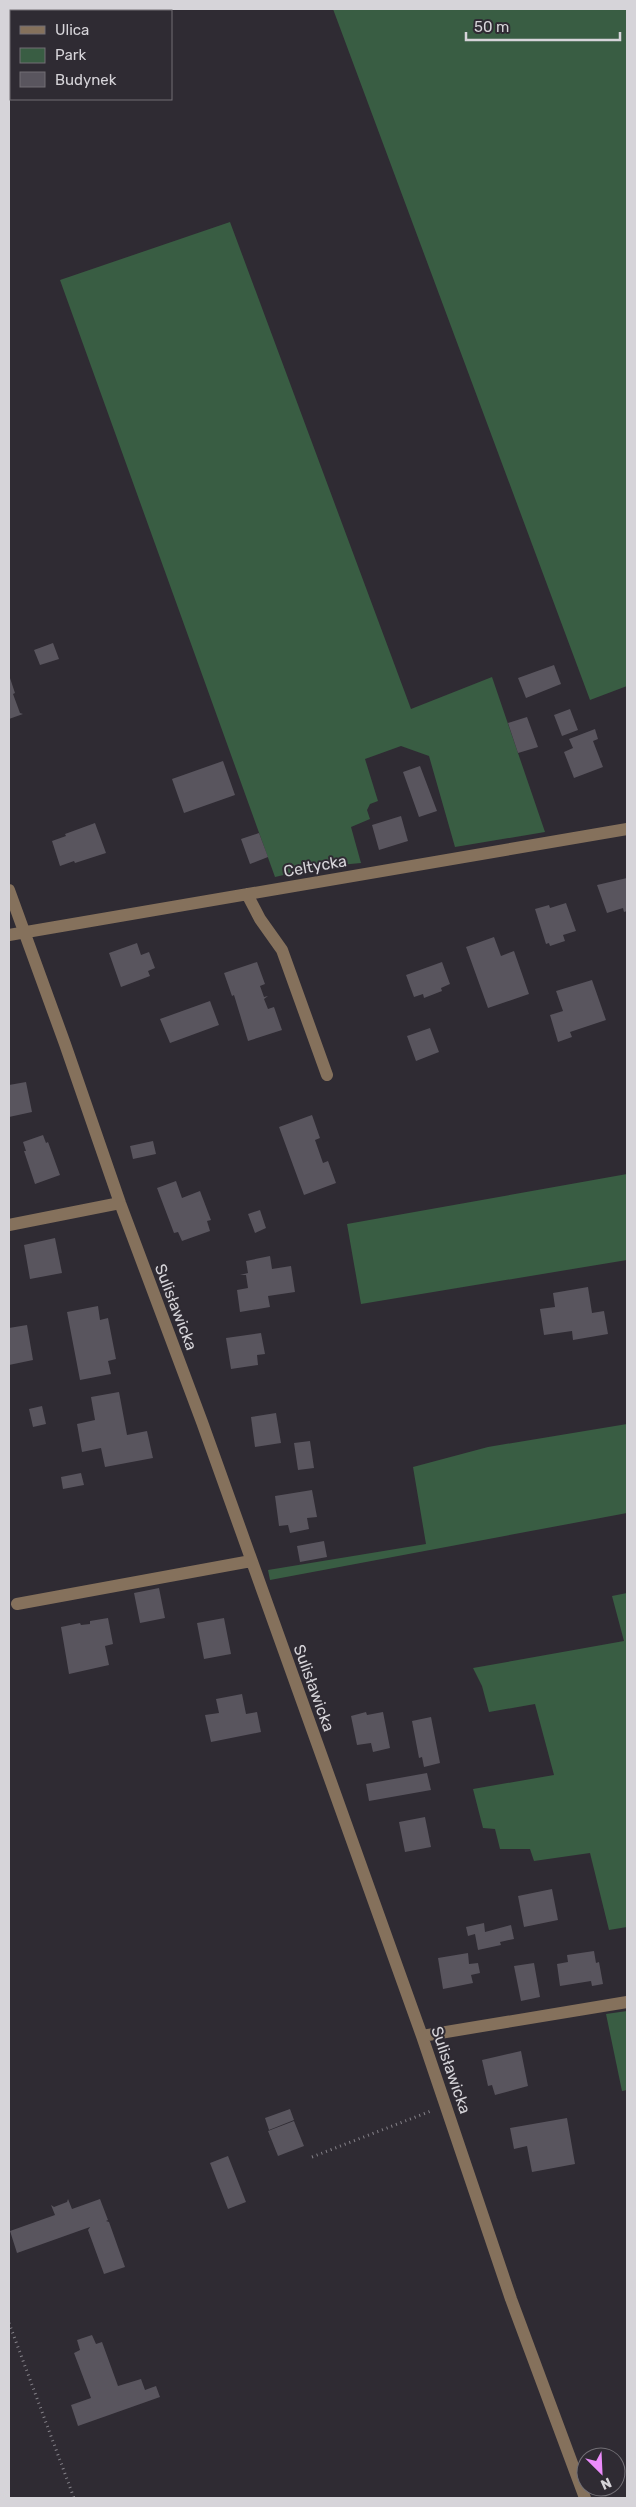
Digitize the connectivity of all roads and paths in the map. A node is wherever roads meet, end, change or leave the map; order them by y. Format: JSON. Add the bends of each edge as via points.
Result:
{"nodes":[{"id":1,"x":627,"y":829,"type":"edge"},
{"id":2,"x":9,"y":890,"type":"edge"},
{"id":3,"x":246,"y":894,"type":"junction"},
{"id":4,"x":23,"y":932,"type":"junction"},
{"id":5,"x":9,"y":935,"type":"edge"},
{"id":6,"x":327,"y":1075,"type":"dead end"},
{"id":7,"x":120,"y":1203,"type":"junction"},
{"id":8,"x":9,"y":1225,"type":"edge"},
{"id":9,"x":251,"y":1560,"type":"junction"},
{"id":10,"x":17,"y":1604,"type":"dead end"},
{"id":11,"x":627,"y":2002,"type":"edge"},
{"id":12,"x":422,"y":2036,"type":"junction"},
{"id":13,"x":446,"y":2105,"type":"junction"},
{"id":14,"x":312,"y":2157,"type":"dead end"},
{"id":15,"x":9,"y":2323,"type":"edge"},
{"id":16,"x":74,"y":2498,"type":"edge"},
{"id":17,"x":585,"y":2498,"type":"edge"}],
"edges":[{"from":1,"to":3,"type":"street","name":"Celtycka"},
{"from":2,"to":4,"type":"street","name":"Sulisławicka"},
{"from":3,"to":4,"type":"street","name":"Celtycka"},
{"from":3,"to":6,"type":"street","via":[[282,950]]},
{"from":4,"to":5,"type":"street","name":"Celtycka"},
{"from":4,"to":7,"type":"street","name":"Sulisławicka"},
{"from":7,"to":8,"type":"street"},
{"from":7,"to":9,"type":"street","name":"Sulisławicka"},
{"from":9,"to":10,"type":"street"},
{"from":9,"to":12,"type":"street","name":"Sulisławicka"},
{"from":11,"to":12,"type":"street"},
{"from":12,"to":13,"type":"street","name":"Sulisławicka"},
{"from":13,"to":14,"type":"path"},
{"from":13,"to":17,"type":"street","name":"Sulisławicka","via":[[511,2299]]},
{"from":15,"to":16,"type":"path"}]}
